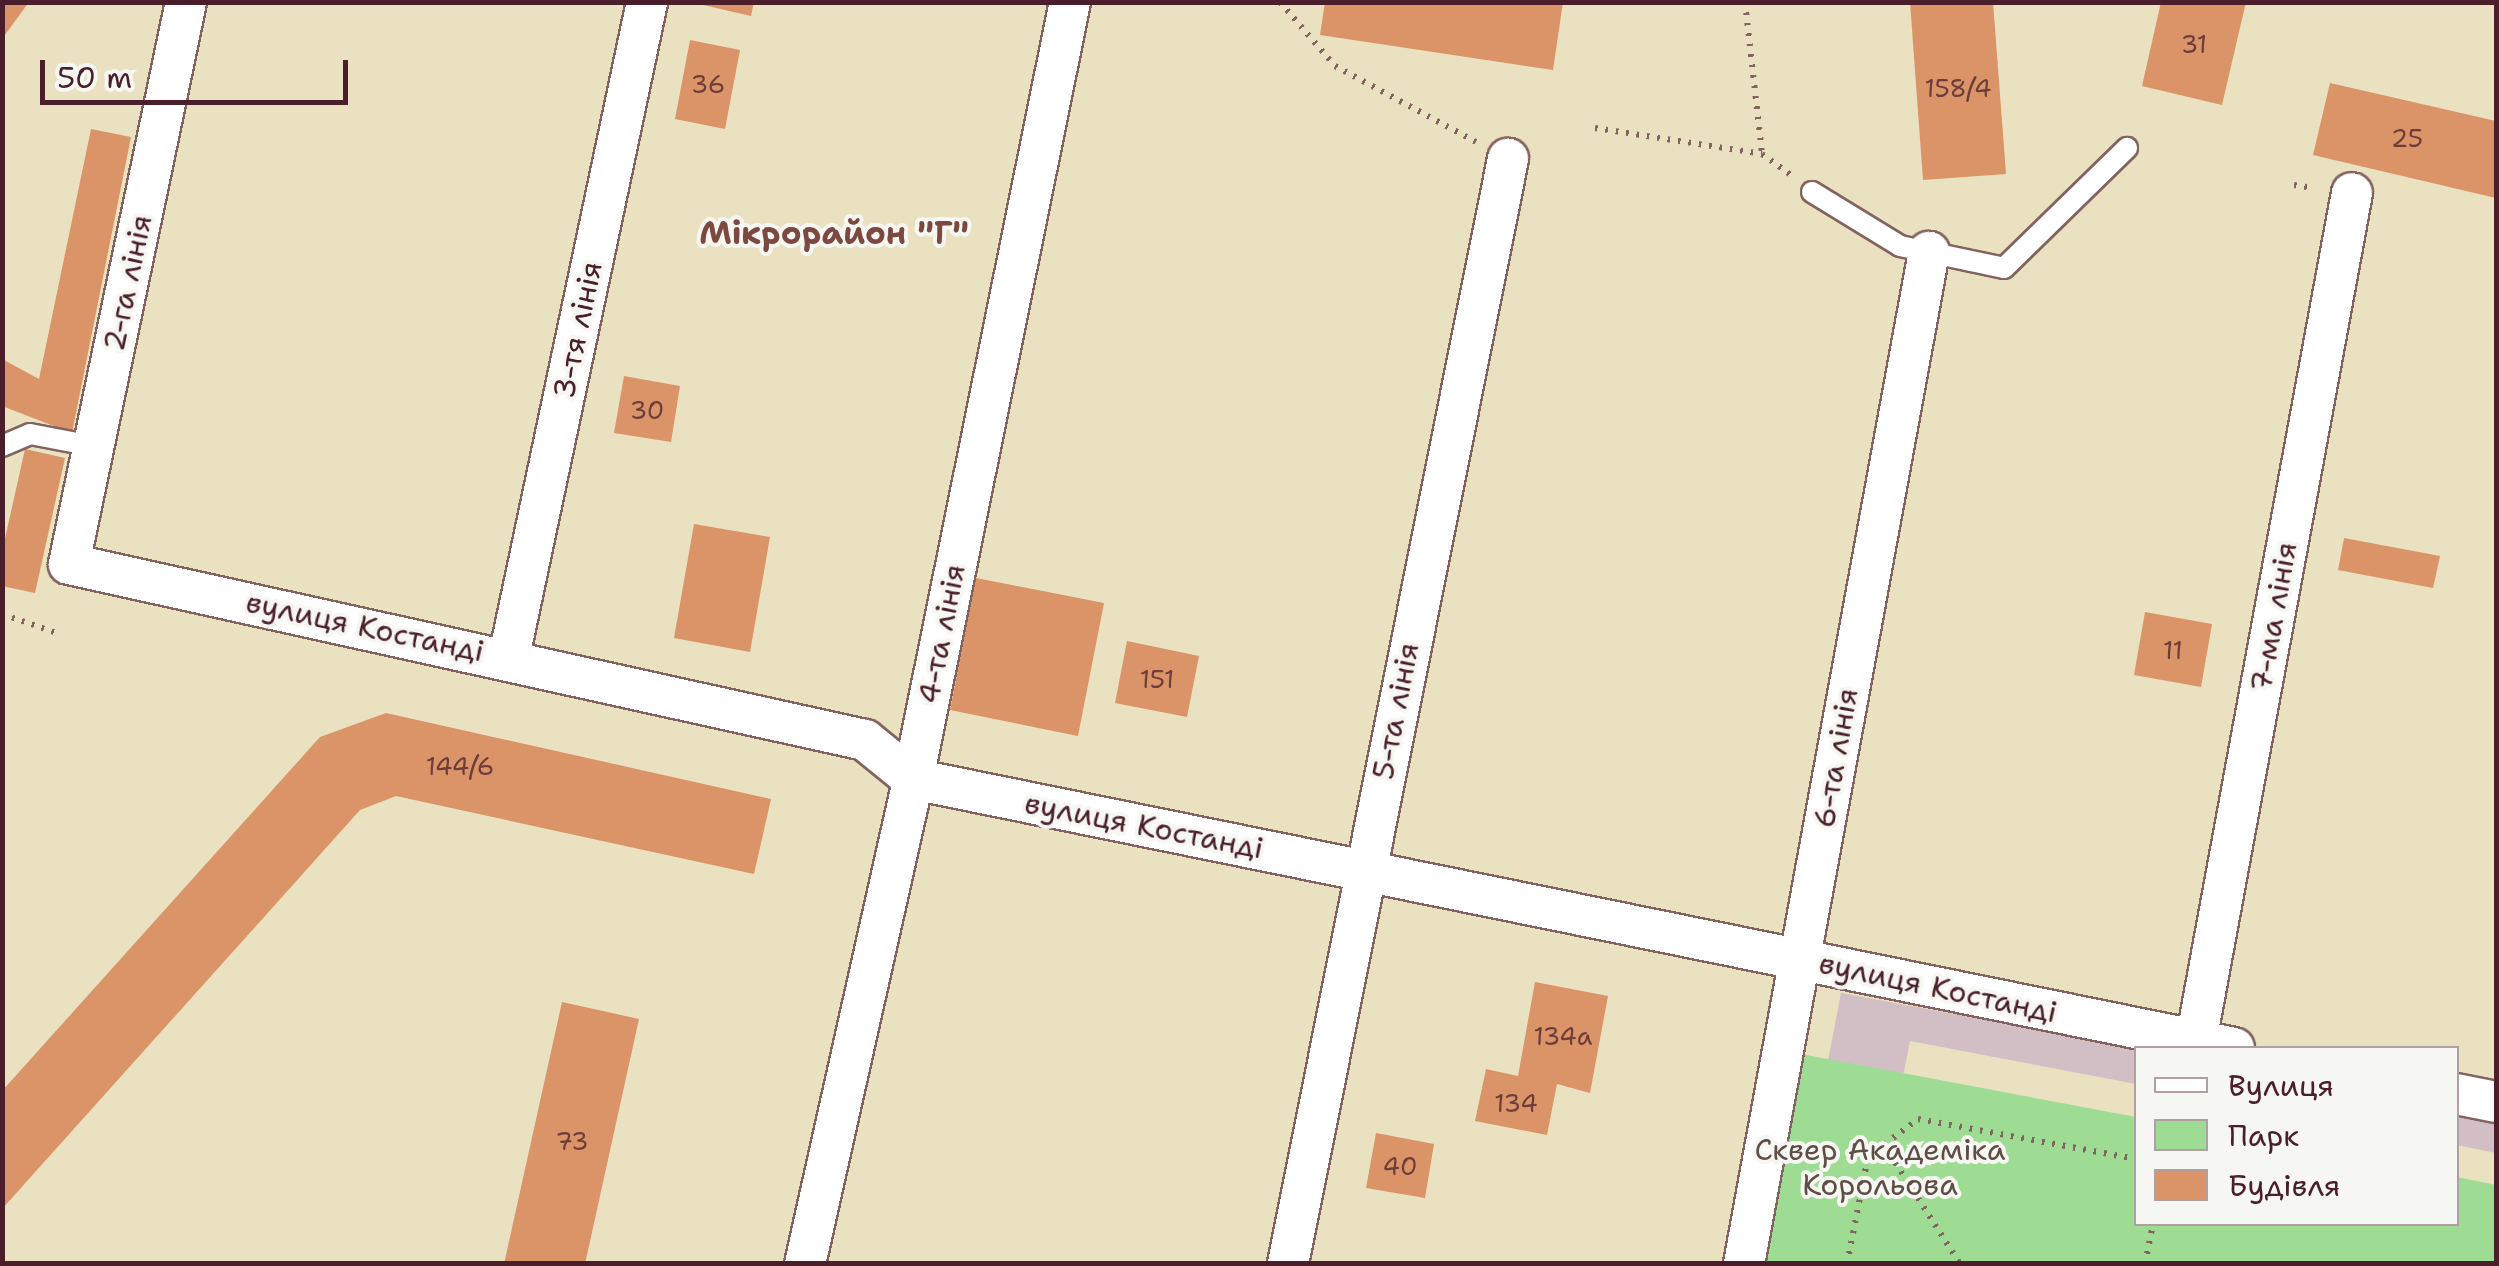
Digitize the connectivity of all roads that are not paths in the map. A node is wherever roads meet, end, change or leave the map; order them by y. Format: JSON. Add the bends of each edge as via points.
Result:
{"nodes":[{"id":1,"x":186,"y":2,"type":"edge"},
{"id":2,"x":647,"y":2,"type":"edge"},
{"id":3,"x":1070,"y":2,"type":"edge"},
{"id":4,"x":2127,"y":148,"type":"dead end"},
{"id":5,"x":1508,"y":159,"type":"road end"},
{"id":6,"x":1812,"y":192,"type":"road end"},
{"id":7,"x":2352,"y":193,"type":"dead end"},
{"id":8,"x":1928,"y":252,"type":"junction"},
{"id":9,"x":2,"y":446,"type":"edge"},
{"id":10,"x":94,"y":446,"type":"junction"},
{"id":11,"x":69,"y":564,"type":"joint"},
{"id":12,"x":508,"y":658,"type":"junction"},
{"id":13,"x":913,"y":779,"type":"junction"},
{"id":14,"x":1364,"y":870,"type":"junction"},
{"id":15,"x":1800,"y":960,"type":"junction"},
{"id":16,"x":2216,"y":1045,"type":"edge"},
{"id":17,"x":2459,"y":1095,"type":"edge"},
{"id":18,"x":2496,"y":1102,"type":"edge"},
{"id":19,"x":805,"y":1264,"type":"edge"},
{"id":20,"x":1288,"y":1264,"type":"edge"},
{"id":21,"x":1744,"y":1264,"type":"edge"}],
"edges":[{"from":1,"to":10,"type":"street","name":"2-га лінія"},
{"from":2,"to":12,"type":"street","name":"3-тя лінія"},
{"from":3,"to":13,"type":"street","name":"4-та лінія"},
{"from":4,"to":8,"type":"lane","via":[[2004,268]]},
{"from":5,"to":14,"type":"street","name":"5-та лінія"},
{"from":6,"to":8,"type":"lane","via":[[1900,246]]},
{"from":7,"to":16,"type":"street","name":"7-ма лінія"},
{"from":8,"to":15,"type":"street","name":"6-та лінія"},
{"from":9,"to":10,"type":"lane","via":[[30,434]]},
{"from":10,"to":11,"type":"street","name":"2-га лінія"},
{"from":11,"to":12,"type":"street","name":"вулиця Костанді"},
{"from":12,"to":13,"type":"street","name":"вулиця Костанді","via":[[865,740]]},
{"from":13,"to":14,"type":"street","name":"вулиця Костанді"},
{"from":13,"to":19,"type":"street","name":"4-та лінія"},
{"from":14,"to":15,"type":"street","name":"вулиця Костанді"},
{"from":14,"to":20,"type":"street","name":"5-та лінія"},
{"from":15,"to":16,"type":"street","name":"вулиця Костанді"},
{"from":15,"to":21,"type":"street","name":"6-та лінія"},
{"from":17,"to":18,"type":"street"}]}
